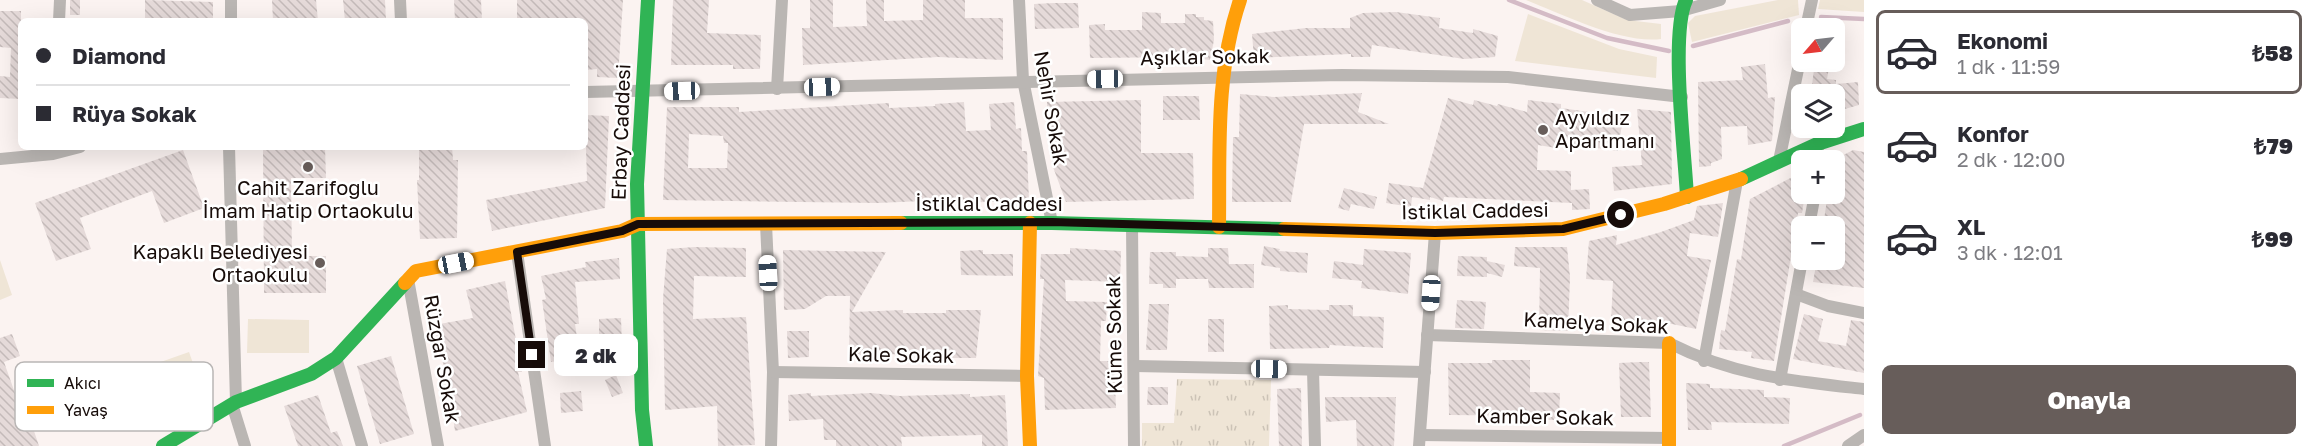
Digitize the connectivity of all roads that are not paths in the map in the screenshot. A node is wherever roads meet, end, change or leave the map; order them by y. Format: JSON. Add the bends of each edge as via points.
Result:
{"nodes":[{"id":1,"x":60,"y":0,"type":"edge"},
{"id":2,"x":231,"y":0,"type":"edge"},
{"id":3,"x":400,"y":0,"type":"edge"},
{"id":4,"x":648,"y":0,"type":"edge"},
{"id":5,"x":782,"y":0,"type":"edge"},
{"id":6,"x":1019,"y":0,"type":"edge"},
{"id":7,"x":1240,"y":0,"type":"edge"},
{"id":8,"x":1597,"y":0,"type":"edge"},
{"id":9,"x":1720,"y":0,"type":"edge"},
{"id":10,"x":1684,"y":5,"type":"edge"},
{"id":11,"x":59,"y":18,"type":"edge"},
{"id":12,"x":231,"y":18,"type":"edge"},
{"id":13,"x":401,"y":18,"type":"edge"},
{"id":14,"x":1797,"y":72,"type":"edge"},
{"id":15,"x":1221,"y":76,"type":"junction"},
{"id":16,"x":1023,"y":80,"type":"junction"},
{"id":17,"x":777,"y":88,"type":"junction"},
{"id":18,"x":642,"y":91,"type":"junction"},
{"id":19,"x":588,"y":92,"type":"edge"},
{"id":20,"x":1682,"y":97,"type":"junction"},
{"id":21,"x":1864,"y":129,"type":"edge"},
{"id":22,"x":1817,"y":144,"type":"junction"},
{"id":23,"x":229,"y":150,"type":"edge"},
{"id":24,"x":1818,"y":150,"type":"edge"},
{"id":25,"x":53,"y":151,"type":"edge"},
{"id":26,"x":0,"y":159,"type":"edge"},
{"id":27,"x":1779,"y":161,"type":"junction"},
{"id":28,"x":1737,"y":181,"type":"junction"},
{"id":29,"x":1687,"y":197,"type":"junction"},
{"id":30,"x":1052,"y":222,"type":"junction"},
{"id":31,"x":1030,"y":223,"type":"junction"},
{"id":32,"x":638,"y":224,"type":"junction"},
{"id":33,"x":766,"y":224,"type":"junction"},
{"id":34,"x":1132,"y":225,"type":"junction"},
{"id":35,"x":1219,"y":226,"type":"junction"},
{"id":36,"x":1435,"y":233,"type":"junction"},
{"id":37,"x":517,"y":252,"type":"junction"},
{"id":38,"x":1800,"y":270,"type":"edge"},
{"id":39,"x":408,"y":279,"type":"junction"},
{"id":40,"x":1796,"y":294,"type":"junction"},
{"id":41,"x":1864,"y":313,"type":"edge"},
{"id":42,"x":1428,"y":335,"type":"junction"},
{"id":43,"x":1669,"y":343,"type":"junction"},
{"id":44,"x":336,"y":358,"type":"junction"},
{"id":45,"x":1704,"y":361,"type":"junction"},
{"id":46,"x":1135,"y":366,"type":"junction"},
{"id":47,"x":1313,"y":370,"type":"junction"},
{"id":48,"x":773,"y":372,"type":"junction"},
{"id":49,"x":1425,"y":372,"type":"junction"},
{"id":50,"x":1028,"y":376,"type":"junction"},
{"id":51,"x":1780,"y":380,"type":"junction"},
{"id":52,"x":1864,"y":389,"type":"edge"},
{"id":53,"x":234,"y":403,"type":"junction"},
{"id":54,"x":213,"y":416,"type":"edge"},
{"id":55,"x":188,"y":431,"type":"edge"},
{"id":56,"x":1864,"y":435,"type":"edge"},
{"id":57,"x":1419,"y":440,"type":"edge"},
{"id":58,"x":1669,"y":442,"type":"edge"},
{"id":59,"x":163,"y":446,"type":"edge"},
{"id":60,"x":245,"y":446,"type":"edge"},
{"id":61,"x":362,"y":446,"type":"edge"},
{"id":62,"x":438,"y":446,"type":"edge"},
{"id":63,"x":545,"y":446,"type":"edge"},
{"id":64,"x":646,"y":446,"type":"edge"},
{"id":65,"x":771,"y":446,"type":"edge"},
{"id":66,"x":1030,"y":446,"type":"edge"},
{"id":67,"x":1134,"y":446,"type":"edge"},
{"id":68,"x":1315,"y":446,"type":"edge"},
{"id":69,"x":1848,"y":446,"type":"edge"}],
"edges":[{"from":1,"to":11,"type":"street"},
{"from":2,"to":12,"type":"street"},
{"from":3,"to":13,"type":"street"},
{"from":4,"to":18,"type":"street","name":"Erbay Caddesi"},
{"from":5,"to":17,"type":"street"},
{"from":6,"to":16,"type":"street","name":"Nehir Sokak"},
{"from":7,"to":15,"type":"street"},
{"from":8,"to":10,"type":"street","via":[[1630,15]]},
{"from":9,"to":10,"type":"street"},
{"from":10,"to":20,"type":"street"},
{"from":14,"to":27,"type":"street"},
{"from":15,"to":16,"type":"street","name":"Aşıklar Sokak"},
{"from":15,"to":20,"type":"street","name":"Aşıklar Sokak","via":[[1508,77]]},
{"from":15,"to":35,"type":"street"},
{"from":16,"to":17,"type":"street","name":"Aşıklar Sokak"},
{"from":16,"to":30,"type":"street","name":"Nehir Sokak"},
{"from":17,"to":18,"type":"street","name":"Aşıklar Sokak"},
{"from":18,"to":19,"type":"street","name":"Aşıklar Sokak"},
{"from":18,"to":32,"type":"street","name":"Erbay Caddesi"},
{"from":20,"to":29,"type":"street"},
{"from":21,"to":22,"type":"street","name":"İstiklal Caddesi"},
{"from":22,"to":24,"type":"street"},
{"from":22,"to":27,"type":"street","name":"İstiklal Caddesi"},
{"from":23,"to":53,"type":"street"},
{"from":25,"to":26,"type":"street"},
{"from":27,"to":28,"type":"street","name":"İstiklal Caddesi"},
{"from":28,"to":29,"type":"street","name":"İstiklal Caddesi"},
{"from":28,"to":45,"type":"street"},
{"from":29,"to":36,"type":"street","name":"İstiklal Caddesi","via":[[1563,229]]},
{"from":30,"to":31,"type":"street","name":"İstiklal Caddesi"},
{"from":30,"to":34,"type":"street","name":"İstiklal Caddesi"},
{"from":31,"to":33,"type":"street","name":"İstiklal Caddesi"},
{"from":31,"to":50,"type":"street"},
{"from":32,"to":33,"type":"street","name":"İstiklal Caddesi"},
{"from":32,"to":37,"type":"street","name":"İstiklal Caddesi","via":[[622,231]]},
{"from":32,"to":64,"type":"street","name":"Erbay Caddesi"},
{"from":33,"to":48,"type":"street"},
{"from":34,"to":35,"type":"street","name":"İstiklal Caddesi"},
{"from":34,"to":46,"type":"street","name":"Küme Sokak"},
{"from":35,"to":36,"type":"street","name":"İstiklal Caddesi"},
{"from":36,"to":42,"type":"street"},
{"from":37,"to":39,"type":"street","name":"İstiklal Caddesi","via":[[416,271]]},
{"from":37,"to":63,"type":"street"},
{"from":38,"to":40,"type":"street"},
{"from":39,"to":44,"type":"street","name":"İstiklal Caddesi"},
{"from":39,"to":62,"type":"street","name":"Rüzgar Sokak"},
{"from":40,"to":41,"type":"street"},
{"from":40,"to":51,"type":"street"},
{"from":42,"to":43,"type":"street","name":"Kamelya Sokak"},
{"from":42,"to":49,"type":"street"},
{"from":43,"to":45,"type":"street","name":"Kamelya Sokak"},
{"from":43,"to":58,"type":"street"},
{"from":44,"to":53,"type":"street","name":"İstiklal Caddesi","via":[[310,374]]},
{"from":44,"to":61,"type":"street"},
{"from":45,"to":51,"type":"street","name":"Kamelya Sokak"},
{"from":46,"to":47,"type":"street"},
{"from":46,"to":67,"type":"street","name":"Küme Sokak"},
{"from":47,"to":49,"type":"street"},
{"from":47,"to":68,"type":"street"},
{"from":48,"to":50,"type":"street","name":"Kale Sokak"},
{"from":48,"to":65,"type":"street"},
{"from":49,"to":57,"type":"street"},
{"from":50,"to":66,"type":"street"},
{"from":51,"to":52,"type":"street","name":"Kamelya Sokak"},
{"from":53,"to":54,"type":"street","name":"İstiklal Caddesi"},
{"from":53,"to":60,"type":"street"},
{"from":55,"to":59,"type":"street","name":"İstiklal Caddesi"},
{"from":56,"to":69,"type":"street"},
{"from":57,"to":58,"type":"street","name":"Kamber Sokak"}]}
